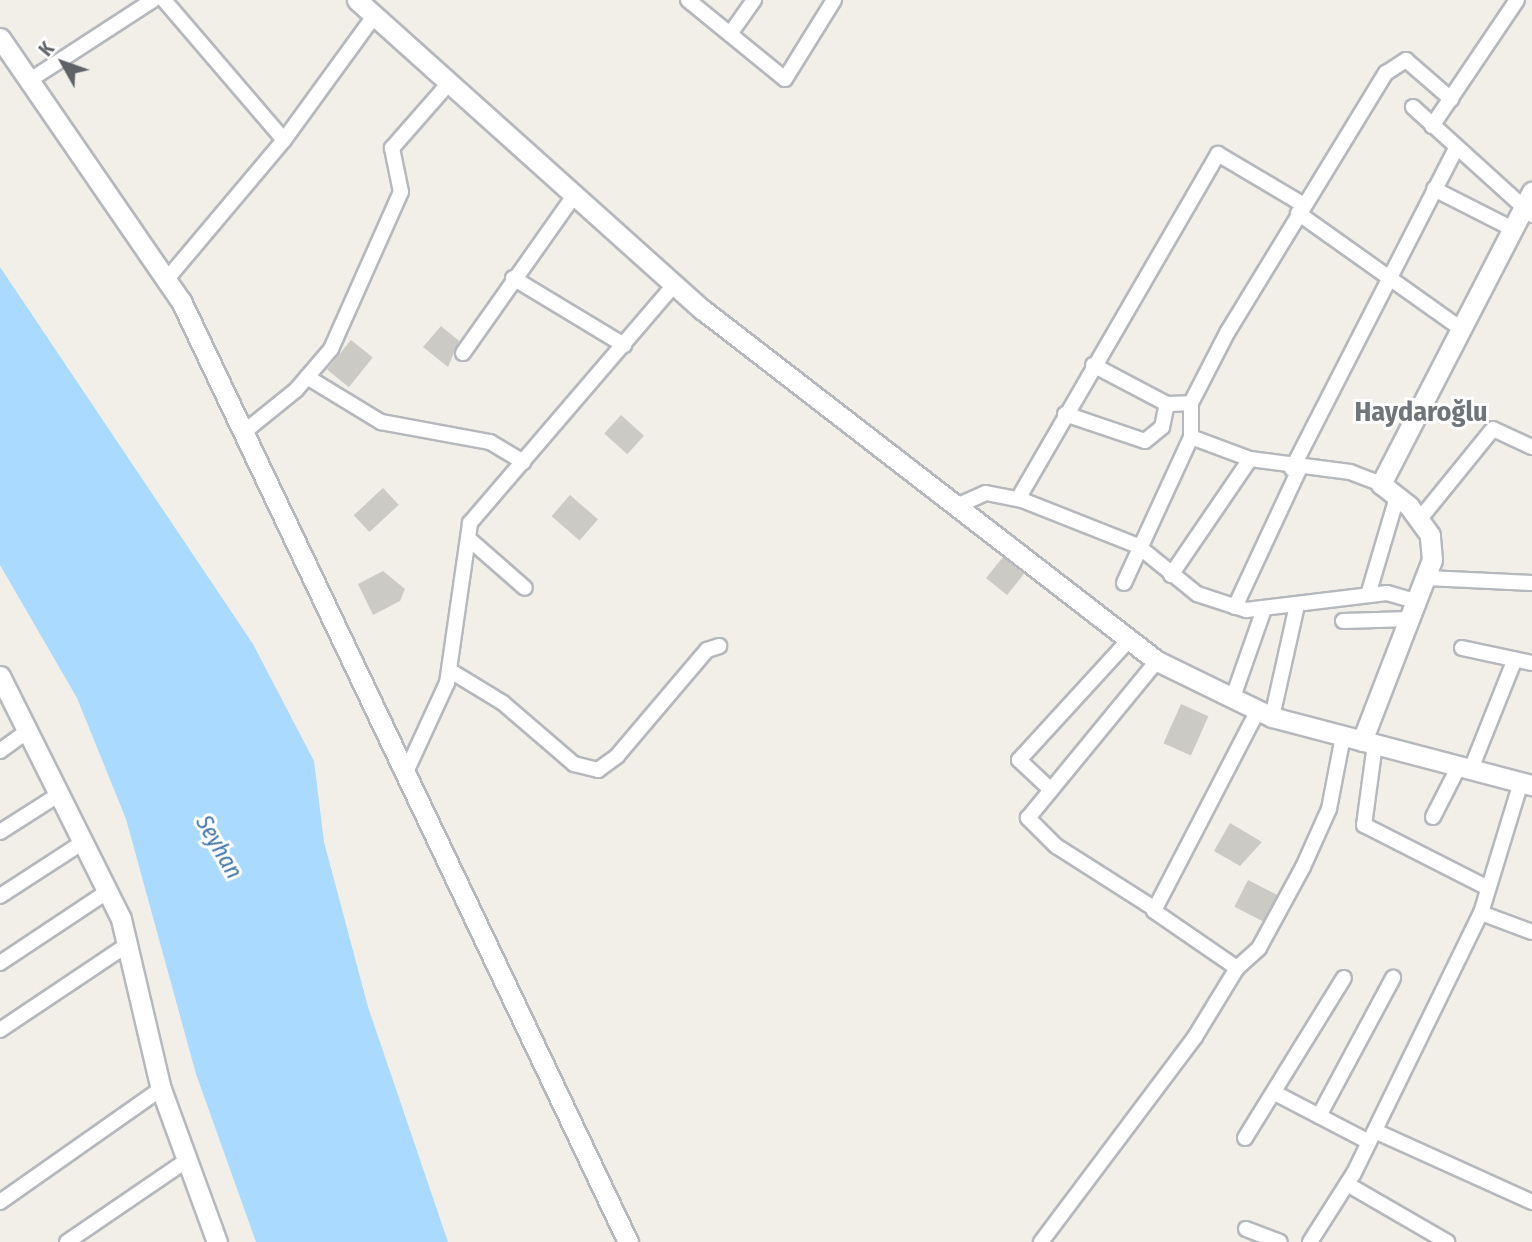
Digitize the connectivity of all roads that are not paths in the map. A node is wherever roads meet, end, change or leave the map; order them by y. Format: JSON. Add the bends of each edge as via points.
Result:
{"nodes":[{"id":1,"x":153,"y":0,"type":"edge"},
{"id":2,"x":163,"y":0,"type":"edge"},
{"id":3,"x":357,"y":0,"type":"edge"},
{"id":4,"x":688,"y":0,"type":"edge"},
{"id":5,"x":754,"y":0,"type":"edge"},
{"id":6,"x":834,"y":0,"type":"edge"},
{"id":7,"x":1517,"y":0,"type":"edge"},
{"id":8,"x":374,"y":16,"type":"junction"},
{"id":9,"x":730,"y":34,"type":"junction"},
{"id":10,"x":0,"y":38,"type":"edge"},
{"id":11,"x":30,"y":80,"type":"junction"},
{"id":12,"x":449,"y":83,"type":"junction"},
{"id":13,"x":1451,"y":99,"type":"junction"},
{"id":14,"x":1413,"y":107,"type":"dead end"},
{"id":15,"x":1432,"y":126,"type":"junction"},
{"id":16,"x":284,"y":140,"type":"junction"},
{"id":17,"x":1456,"y":148,"type":"junction"},
{"id":18,"x":1434,"y":189,"type":"junction"},
{"id":19,"x":575,"y":194,"type":"junction"},
{"id":20,"x":1529,"y":205,"type":"edge"},
{"id":21,"x":1301,"y":209,"type":"junction"},
{"id":22,"x":1513,"y":229,"type":"junction"},
{"id":23,"x":513,"y":278,"type":"junction"},
{"id":24,"x":1387,"y":278,"type":"junction"},
{"id":25,"x":167,"y":279,"type":"junction"},
{"id":26,"x":675,"y":284,"type":"junction"},
{"id":27,"x":1461,"y":329,"type":"junction"},
{"id":28,"x":624,"y":345,"type":"junction"},
{"id":29,"x":463,"y":353,"type":"dead end"},
{"id":30,"x":1093,"y":365,"type":"junction"},
{"id":31,"x":307,"y":377,"type":"junction"},
{"id":32,"x":1191,"y":402,"type":"junction"},
{"id":33,"x":1167,"y":404,"type":"junction"},
{"id":34,"x":1065,"y":414,"type":"junction"},
{"id":35,"x":244,"y":432,"type":"junction"},
{"id":36,"x":1191,"y":437,"type":"junction"},
{"id":37,"x":1532,"y":447,"type":"edge"},
{"id":38,"x":1250,"y":459,"type":"junction"},
{"id":39,"x":523,"y":462,"type":"junction"},
{"id":40,"x":1296,"y":469,"type":"junction"},
{"id":41,"x":1381,"y":484,"type":"junction"},
{"id":42,"x":1397,"y":497,"type":"junction"},
{"id":43,"x":1018,"y":499,"type":"junction"},
{"id":44,"x":961,"y":504,"type":"junction"},
{"id":45,"x":1419,"y":520,"type":"junction"},
{"id":46,"x":469,"y":540,"type":"junction"},
{"id":47,"x":1138,"y":546,"type":"junction"},
{"id":48,"x":1171,"y":575,"type":"junction"},
{"id":49,"x":1427,"y":578,"type":"junction"},
{"id":50,"x":1532,"y":582,"type":"edge"},
{"id":51,"x":1124,"y":583,"type":"dead end"},
{"id":52,"x":525,"y":588,"type":"dead end"},
{"id":53,"x":1368,"y":595,"type":"junction"},
{"id":54,"x":1297,"y":605,"type":"junction"},
{"id":55,"x":1235,"y":607,"type":"junction"},
{"id":56,"x":1414,"y":611,"type":"junction"},
{"id":57,"x":1264,"y":612,"type":"junction"},
{"id":58,"x":1343,"y":621,"type":"dead end"},
{"id":59,"x":1128,"y":641,"type":"junction"},
{"id":60,"x":719,"y":646,"type":"dead end"},
{"id":61,"x":1462,"y":648,"type":"dead end"},
{"id":62,"x":1515,"y":659,"type":"junction"},
{"id":63,"x":1157,"y":661,"type":"junction"},
{"id":64,"x":1532,"y":663,"type":"edge"},
{"id":65,"x":449,"y":670,"type":"junction"},
{"id":66,"x":2,"y":687,"type":"edge"},
{"id":67,"x":1232,"y":700,"type":"junction"},
{"id":68,"x":1264,"y":714,"type":"junction"},
{"id":69,"x":28,"y":732,"type":"junction"},
{"id":70,"x":1360,"y":740,"type":"junction"},
{"id":71,"x":0,"y":751,"type":"edge"},
{"id":72,"x":1465,"y":767,"type":"junction"},
{"id":73,"x":406,"y":772,"type":"junction"},
{"id":74,"x":1527,"y":783,"type":"edge"},
{"id":75,"x":1051,"y":790,"type":"junction"},
{"id":76,"x":58,"y":795,"type":"junction"},
{"id":77,"x":1433,"y":817,"type":"dead end"},
{"id":78,"x":0,"y":832,"type":"edge"},
{"id":79,"x":83,"y":842,"type":"junction"},
{"id":80,"x":1488,"y":888,"type":"junction"},
{"id":81,"x":107,"y":892,"type":"junction"},
{"id":82,"x":0,"y":896,"type":"edge"},
{"id":83,"x":1155,"y":909,"type":"junction"},
{"id":84,"x":1481,"y":913,"type":"junction"},
{"id":85,"x":1532,"y":932,"type":"edge"},
{"id":86,"x":127,"y":945,"type":"junction"},
{"id":87,"x":0,"y":963,"type":"edge"},
{"id":88,"x":1237,"y":968,"type":"junction"},
{"id":89,"x":1345,"y":978,"type":"dead end"},
{"id":90,"x":1393,"y":978,"type":"dead end"},
{"id":91,"x":0,"y":1030,"type":"edge"},
{"id":92,"x":161,"y":1089,"type":"junction"},
{"id":93,"x":1275,"y":1093,"type":"junction"},
{"id":94,"x":1319,"y":1116,"type":"junction"},
{"id":95,"x":1372,"y":1136,"type":"junction"},
{"id":96,"x":1245,"y":1138,"type":"dead end"},
{"id":97,"x":187,"y":1160,"type":"junction"},
{"id":98,"x":1347,"y":1184,"type":"junction"},
{"id":99,"x":0,"y":1202,"type":"edge"},
{"id":100,"x":1532,"y":1202,"type":"edge"},
{"id":101,"x":1246,"y":1229,"type":"dead end"},
{"id":102,"x":67,"y":1242,"type":"edge"},
{"id":103,"x":217,"y":1242,"type":"edge"},
{"id":104,"x":628,"y":1242,"type":"edge"},
{"id":105,"x":1041,"y":1242,"type":"edge"},
{"id":106,"x":1280,"y":1242,"type":"edge"},
{"id":107,"x":1310,"y":1242,"type":"edge"},
{"id":108,"x":1447,"y":1242,"type":"edge"}],
"edges":[{"from":1,"to":11,"type":"street"},
{"from":2,"to":16,"type":"street"},
{"from":3,"to":8,"type":"main road"},
{"from":4,"to":9,"type":"street"},
{"from":5,"to":9,"type":"street"},
{"from":6,"to":9,"type":"street","via":[[785,79]]},
{"from":7,"to":13,"type":"street"},
{"from":8,"to":12,"type":"main road"},
{"from":8,"to":16,"type":"street"},
{"from":10,"to":11,"type":"main road"},
{"from":11,"to":25,"type":"main road"},
{"from":12,"to":19,"type":"main road"},
{"from":12,"to":31,"type":"street","via":[[392,148],[401,192],[331,349]]},
{"from":13,"to":15,"type":"street"},
{"from":13,"to":21,"type":"street","via":[[1406,60],[1386,73]]},
{"from":14,"to":15,"type":"street"},
{"from":15,"to":17,"type":"street"},
{"from":16,"to":25,"type":"street"},
{"from":17,"to":18,"type":"street"},
{"from":17,"to":20,"type":"street"},
{"from":18,"to":22,"type":"street"},
{"from":18,"to":24,"type":"street"},
{"from":19,"to":23,"type":"street"},
{"from":19,"to":26,"type":"main road"},
{"from":20,"to":22,"type":"main road"},
{"from":21,"to":24,"type":"street"},
{"from":21,"to":30,"type":"street","via":[[1218,154]]},
{"from":21,"to":32,"type":"street"},
{"from":22,"to":27,"type":"main road"},
{"from":23,"to":28,"type":"street"},
{"from":23,"to":29,"type":"street"},
{"from":24,"to":27,"type":"street"},
{"from":24,"to":40,"type":"street"},
{"from":25,"to":35,"type":"main road"},
{"from":26,"to":28,"type":"street"},
{"from":26,"to":44,"type":"main road","via":[[784,375]]},
{"from":27,"to":41,"type":"main road"},
{"from":28,"to":39,"type":"street"},
{"from":30,"to":33,"type":"street"},
{"from":30,"to":34,"type":"street"},
{"from":31,"to":35,"type":"street"},
{"from":31,"to":39,"type":"street","via":[[381,422],[490,442]]},
{"from":32,"to":33,"type":"street"},
{"from":32,"to":36,"type":"street"},
{"from":33,"to":34,"type":"street","via":[[1163,427],[1144,440]]},
{"from":34,"to":43,"type":"street"},
{"from":35,"to":73,"type":"main road"},
{"from":36,"to":38,"type":"street"},
{"from":36,"to":47,"type":"street"},
{"from":37,"to":45,"type":"street","via":[[1493,429]]},
{"from":38,"to":40,"type":"street"},
{"from":38,"to":48,"type":"street"},
{"from":39,"to":46,"type":"street","via":[[470,523]]},
{"from":40,"to":41,"type":"street","via":[[1350,472]]},
{"from":40,"to":55,"type":"street"},
{"from":41,"to":42,"type":"main road"},
{"from":42,"to":45,"type":"main road"},
{"from":42,"to":53,"type":"street"},
{"from":43,"to":44,"type":"street","via":[[986,493]]},
{"from":43,"to":47,"type":"street"},
{"from":44,"to":59,"type":"main road"},
{"from":45,"to":49,"type":"main road","via":[[1430,535]]},
{"from":46,"to":52,"type":"street"},
{"from":46,"to":65,"type":"street"},
{"from":47,"to":48,"type":"street"},
{"from":47,"to":51,"type":"street"},
{"from":48,"to":55,"type":"street","via":[[1197,594]]},
{"from":49,"to":50,"type":"street"},
{"from":49,"to":56,"type":"main road"},
{"from":53,"to":54,"type":"street"},
{"from":53,"to":56,"type":"street"},
{"from":54,"to":57,"type":"street"},
{"from":54,"to":68,"type":"street"},
{"from":55,"to":57,"type":"street"},
{"from":56,"to":58,"type":"street"},
{"from":56,"to":70,"type":"main road"},
{"from":57,"to":67,"type":"street"},
{"from":59,"to":63,"type":"main road"},
{"from":59,"to":75,"type":"street","via":[[1019,760]]},
{"from":60,"to":65,"type":"street","via":[[707,650],[617,756],[598,770],[574,764],[503,703]]},
{"from":61,"to":62,"type":"street"},
{"from":62,"to":64,"type":"street"},
{"from":62,"to":72,"type":"street"},
{"from":63,"to":67,"type":"main road"},
{"from":63,"to":75,"type":"street"},
{"from":65,"to":73,"type":"street"},
{"from":66,"to":69,"type":"main road"},
{"from":67,"to":68,"type":"main road"},
{"from":68,"to":70,"type":"main road"},
{"from":68,"to":83,"type":"street"},
{"from":69,"to":71,"type":"street"},
{"from":69,"to":76,"type":"main road"},
{"from":70,"to":72,"type":"main road"},
{"from":70,"to":80,"type":"street","via":[[1364,825]]},
{"from":70,"to":88,"type":"street","via":[[1303,867],[1259,948]]},
{"from":72,"to":74,"type":"main road"},
{"from":72,"to":77,"type":"street"},
{"from":73,"to":104,"type":"main road"},
{"from":74,"to":80,"type":"street"},
{"from":75,"to":83,"type":"street","via":[[1029,824]]},
{"from":76,"to":78,"type":"street"},
{"from":76,"to":79,"type":"main road"},
{"from":79,"to":81,"type":"main road"},
{"from":79,"to":82,"type":"street"},
{"from":80,"to":84,"type":"street"},
{"from":81,"to":86,"type":"main road"},
{"from":81,"to":87,"type":"street"},
{"from":83,"to":88,"type":"street"},
{"from":84,"to":85,"type":"street"},
{"from":84,"to":95,"type":"street"},
{"from":86,"to":91,"type":"street"},
{"from":86,"to":92,"type":"main road"},
{"from":88,"to":105,"type":"street","via":[[1195,1037]]},
{"from":89,"to":93,"type":"street"},
{"from":90,"to":94,"type":"street"},
{"from":92,"to":97,"type":"main road"},
{"from":92,"to":99,"type":"street"},
{"from":93,"to":94,"type":"street"},
{"from":93,"to":96,"type":"street"},
{"from":94,"to":95,"type":"street"},
{"from":95,"to":98,"type":"street"},
{"from":95,"to":100,"type":"street"},
{"from":97,"to":102,"type":"street"},
{"from":97,"to":103,"type":"main road"},
{"from":98,"to":107,"type":"street"},
{"from":98,"to":108,"type":"street"},
{"from":101,"to":106,"type":"street"}]}
